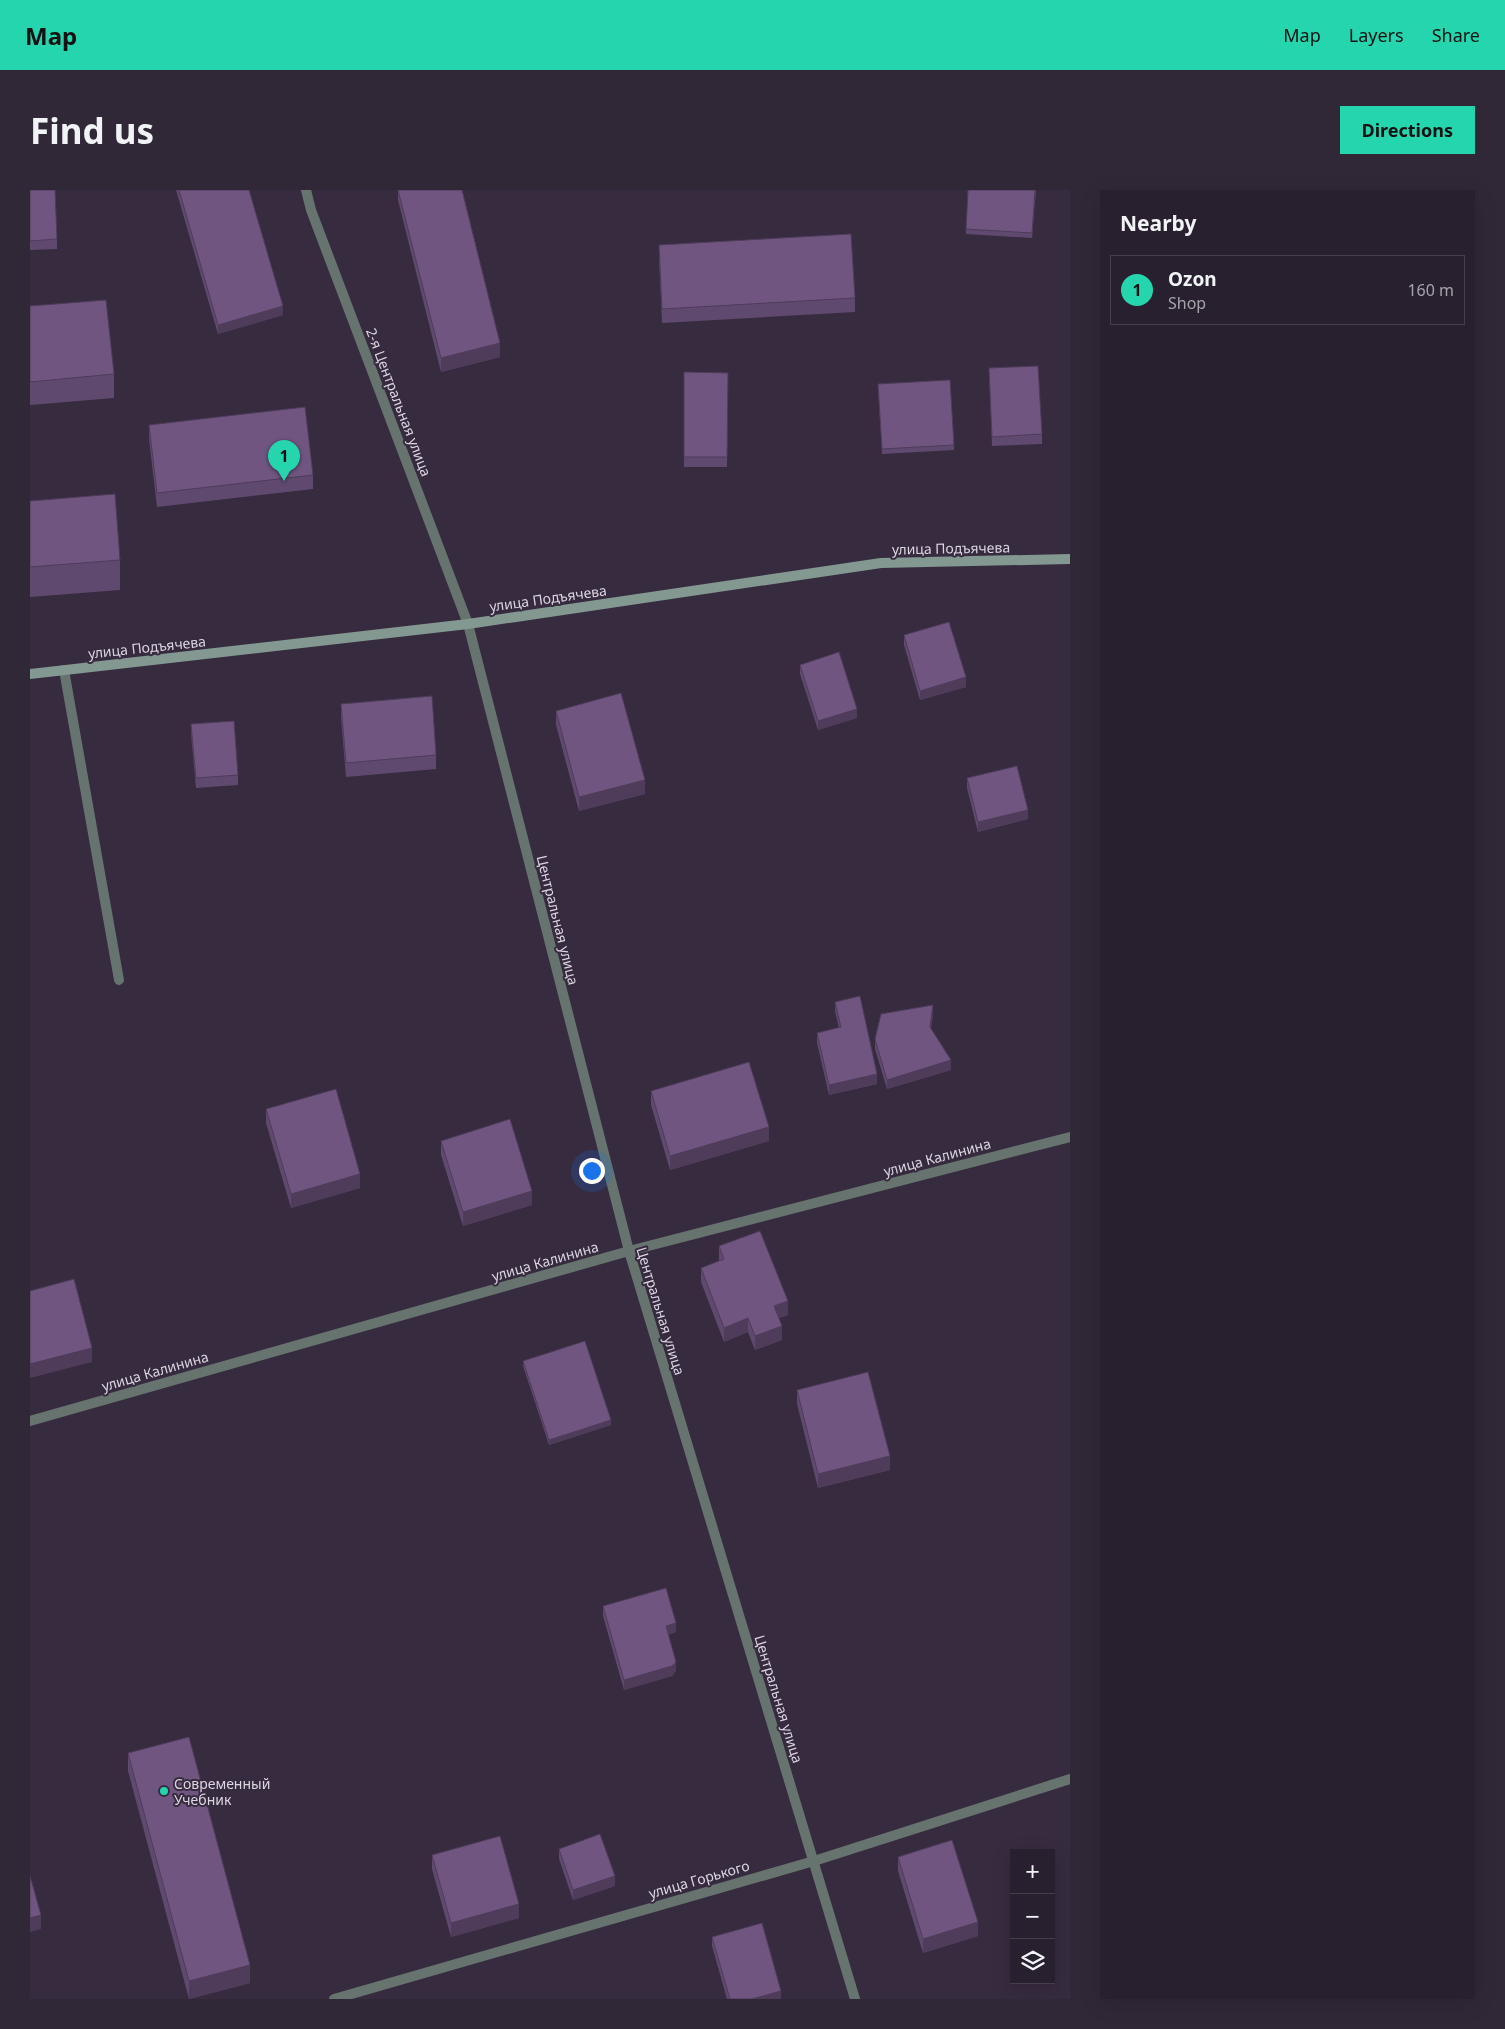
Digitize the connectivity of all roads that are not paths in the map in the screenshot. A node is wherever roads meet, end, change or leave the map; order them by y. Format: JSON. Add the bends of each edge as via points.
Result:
{"nodes":[{"id":1,"x":306,"y":190,"type":"edge"},
{"id":2,"x":1070,"y":559,"type":"edge"},
{"id":3,"x":468,"y":624,"type":"junction"},
{"id":4,"x":64,"y":670,"type":"junction"},
{"id":5,"x":30,"y":674,"type":"edge"},
{"id":6,"x":119,"y":980,"type":"dead end"},
{"id":7,"x":1070,"y":1137,"type":"edge"},
{"id":8,"x":629,"y":1251,"type":"junction"},
{"id":9,"x":30,"y":1421,"type":"edge"},
{"id":10,"x":1070,"y":1779,"type":"edge"},
{"id":11,"x":814,"y":1861,"type":"junction"},
{"id":12,"x":334,"y":1999,"type":"edge"},
{"id":13,"x":856,"y":1999,"type":"edge"}],
"edges":[{"from":1,"to":3,"type":"street","name":"2-я Центральная улица"},
{"from":2,"to":3,"type":"main road","name":"улица Подъячева","via":[[881,563]]},
{"from":3,"to":4,"type":"main road","name":"улица Подъячева"},
{"from":3,"to":8,"type":"street","name":"Центральная улица"},
{"from":4,"to":5,"type":"main road","name":"улица Подъячева"},
{"from":4,"to":6,"type":"street"},
{"from":7,"to":8,"type":"street","name":"улица Калинина"},
{"from":8,"to":9,"type":"street","name":"улица Калинина"},
{"from":8,"to":11,"type":"street","name":"Центральная улица"},
{"from":10,"to":11,"type":"street","name":"улица Горького"},
{"from":11,"to":12,"type":"street","name":"улица Горького"},
{"from":11,"to":13,"type":"street","name":"Центральная улица"}]}
